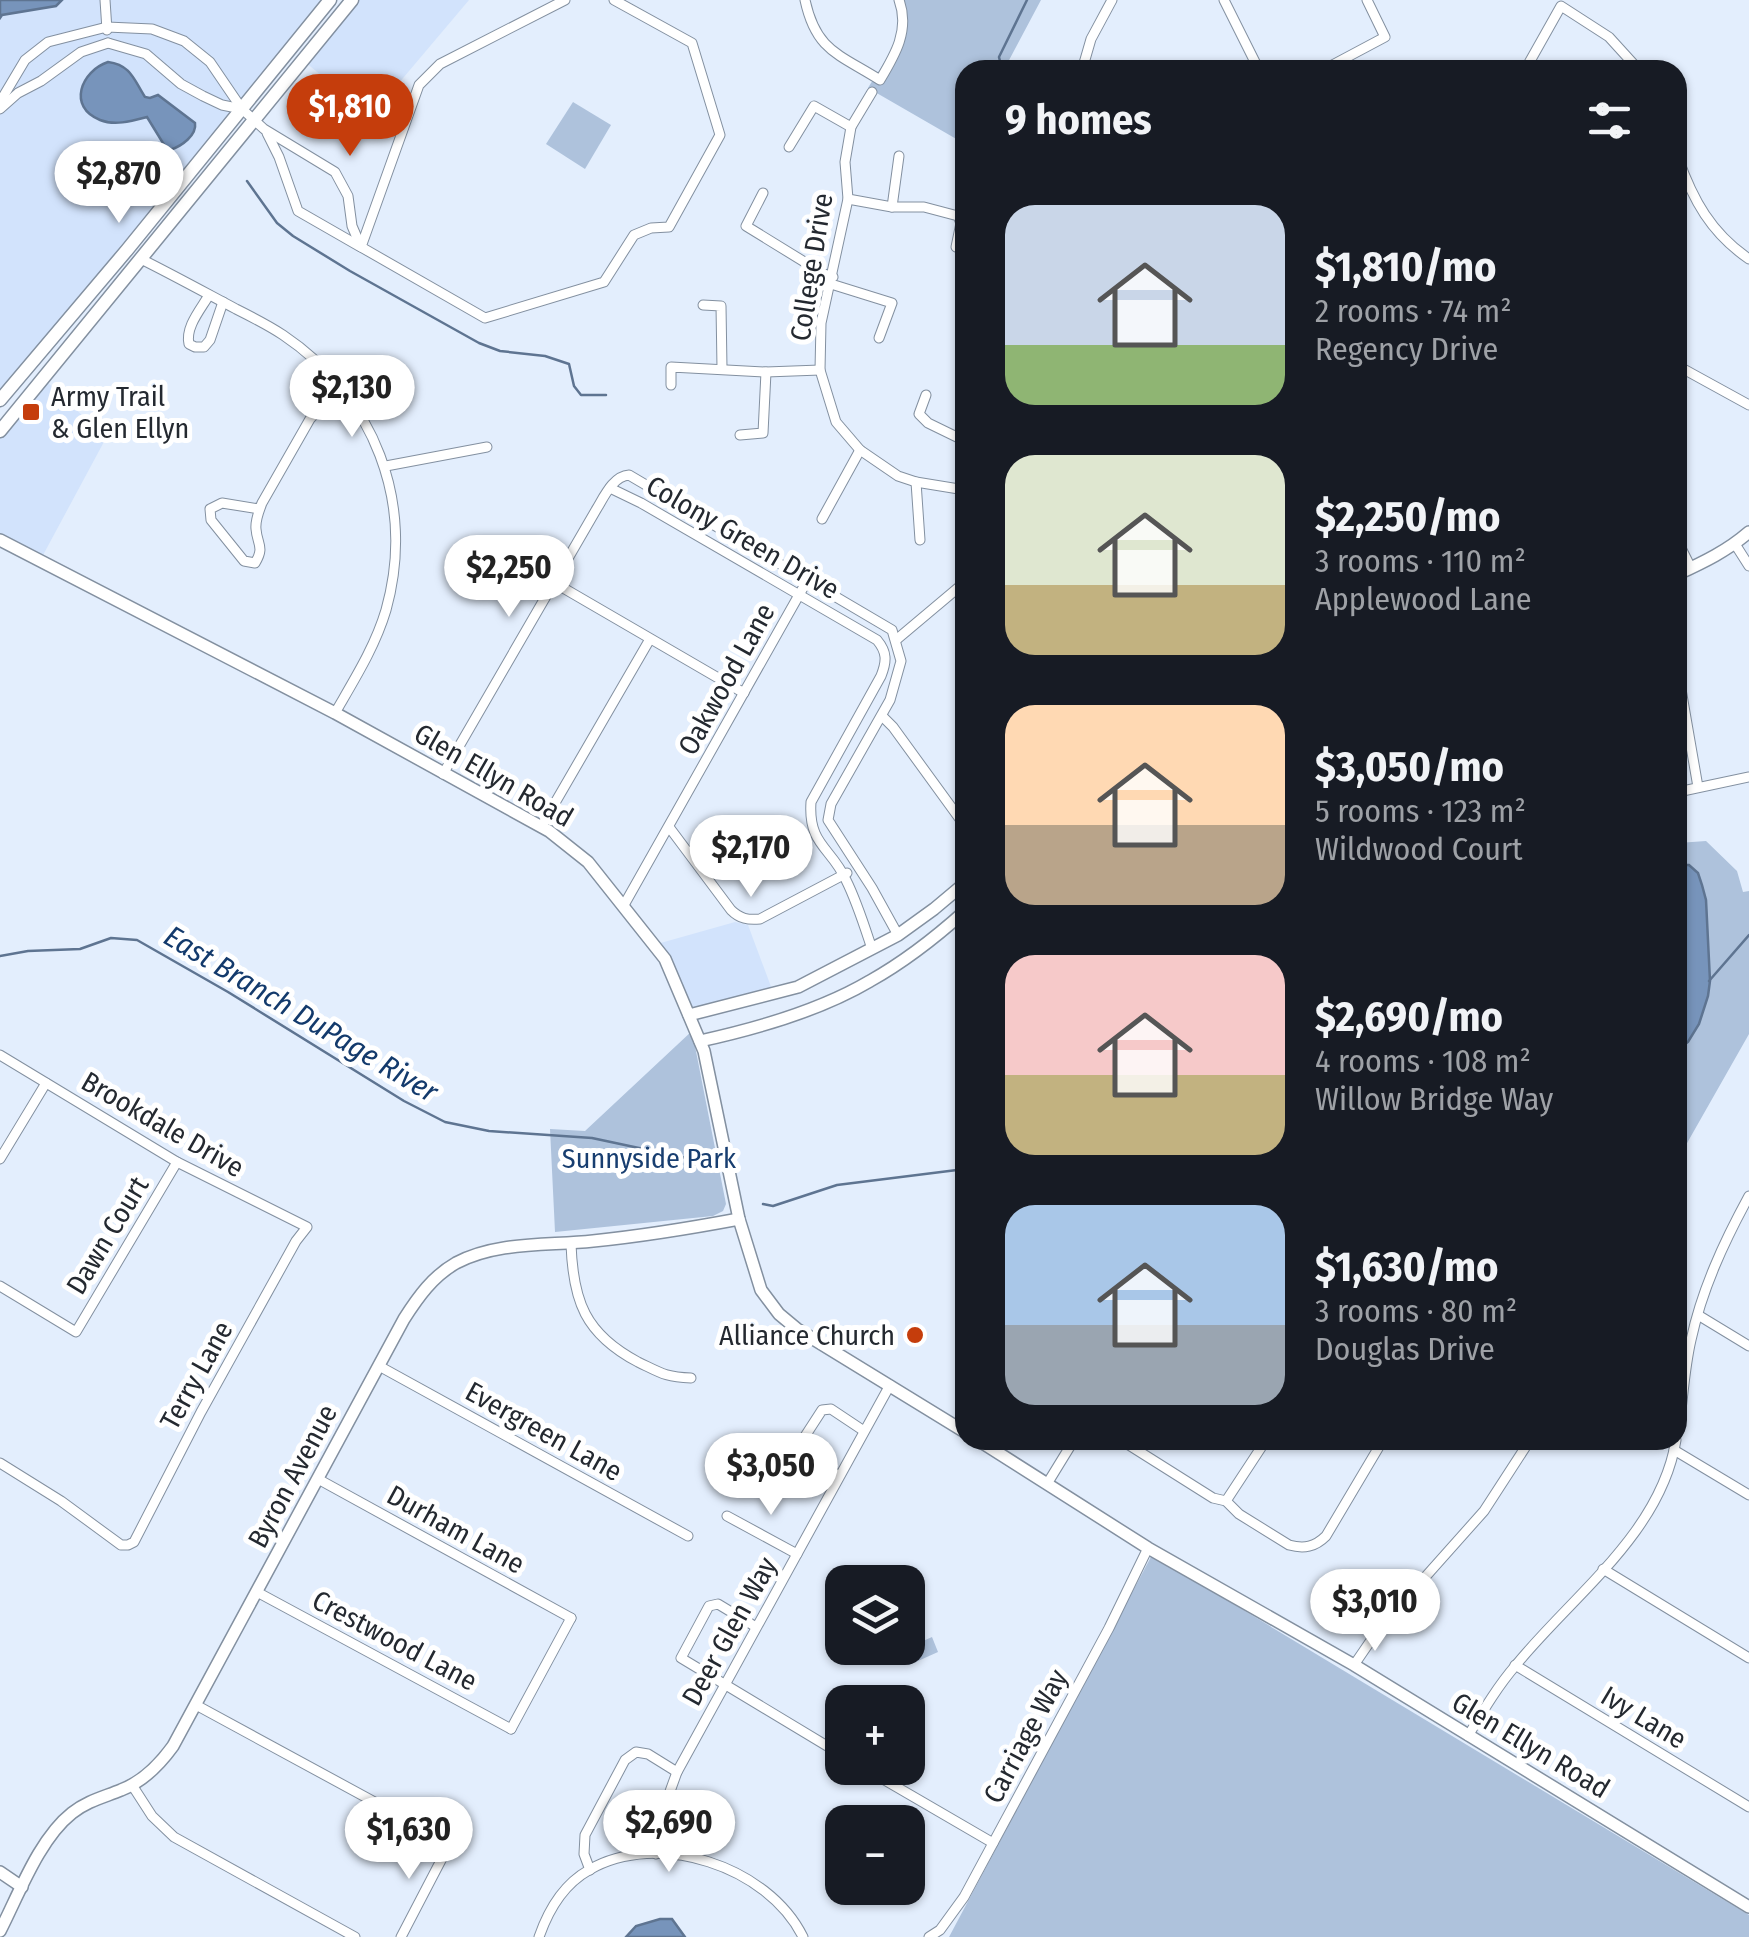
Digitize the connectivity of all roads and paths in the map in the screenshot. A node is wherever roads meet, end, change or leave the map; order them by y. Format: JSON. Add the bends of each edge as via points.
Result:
{"nodes":[{"id":1,"x":104,"y":0,"type":"edge"},
{"id":2,"x":330,"y":0,"type":"edge"},
{"id":3,"x":352,"y":0,"type":"edge"},
{"id":4,"x":565,"y":0,"type":"edge"},
{"id":5,"x":614,"y":0,"type":"edge"},
{"id":6,"x":805,"y":0,"type":"edge"},
{"id":7,"x":899,"y":0,"type":"edge"},
{"id":8,"x":1112,"y":0,"type":"edge"},
{"id":9,"x":1224,"y":0,"type":"edge"},
{"id":10,"x":1367,"y":0,"type":"edge"},
{"id":11,"x":107,"y":27,"type":"junction"},
{"id":12,"x":108,"y":43,"type":"junction"},
{"id":13,"x":1085,"y":60,"type":"edge"},
{"id":14,"x":1254,"y":60,"type":"edge"},
{"id":15,"x":1342,"y":60,"type":"edge"},
{"id":16,"x":1531,"y":60,"type":"edge"},
{"id":17,"x":1630,"y":60,"type":"edge"},
{"id":18,"x":872,"y":92,"type":"dead end"},
{"id":19,"x":0,"y":106,"type":"edge"},
{"id":20,"x":242,"y":109,"type":"junction"},
{"id":21,"x":254,"y":120,"type":"junction"},
{"id":22,"x":851,"y":128,"type":"junction"},
{"id":23,"x":266,"y":130,"type":"junction"},
{"id":24,"x":789,"y":147,"type":"dead end"},
{"id":25,"x":899,"y":156,"type":"dead end"},
{"id":26,"x":1687,"y":183,"type":"edge"},
{"id":27,"x":763,"y":193,"type":"dead end"},
{"id":28,"x":848,"y":199,"type":"junction"},
{"id":29,"x":892,"y":206,"type":"junction"},
{"id":30,"x":955,"y":215,"type":"edge"},
{"id":31,"x":361,"y":248,"type":"junction"},
{"id":32,"x":141,"y":259,"type":"junction"},
{"id":33,"x":1749,"y":259,"type":"edge"},
{"id":34,"x":832,"y":280,"type":"junction"},
{"id":35,"x":210,"y":294,"type":"junction"},
{"id":36,"x":223,"y":302,"type":"junction"},
{"id":37,"x":703,"y":305,"type":"dead end"},
{"id":38,"x":879,"y":338,"type":"dead end"},
{"id":39,"x":722,"y":368,"type":"junction"},
{"id":40,"x":820,"y":370,"type":"junction"},
{"id":41,"x":1687,"y":371,"type":"edge"},
{"id":42,"x":766,"y":372,"type":"junction"},
{"id":43,"x":672,"y":385,"type":"dead end"},
{"id":44,"x":341,"y":386,"type":"junction"},
{"id":45,"x":926,"y":395,"type":"dead end"},
{"id":46,"x":0,"y":400,"type":"edge"},
{"id":47,"x":1749,"y":405,"type":"edge"},
{"id":48,"x":0,"y":431,"type":"edge"},
{"id":49,"x":740,"y":435,"type":"dead end"},
{"id":50,"x":955,"y":436,"type":"edge"},
{"id":51,"x":487,"y":447,"type":"dead end"},
{"id":52,"x":860,"y":450,"type":"junction"},
{"id":53,"x":386,"y":466,"type":"junction"},
{"id":54,"x":916,"y":482,"type":"junction"},
{"id":55,"x":610,"y":488,"type":"junction"},
{"id":56,"x":955,"y":488,"type":"edge"},
{"id":57,"x":259,"y":509,"type":"junction"},
{"id":58,"x":822,"y":519,"type":"dead end"},
{"id":59,"x":1749,"y":532,"type":"edge"},
{"id":60,"x":0,"y":540,"type":"edge"},
{"id":61,"x":920,"y":540,"type":"dead end"},
{"id":62,"x":1735,"y":544,"type":"junction"},
{"id":63,"x":1687,"y":560,"type":"edge"},
{"id":64,"x":1749,"y":566,"type":"edge"},
{"id":65,"x":1691,"y":568,"type":"junction"},
{"id":66,"x":1687,"y":570,"type":"edge"},
{"id":67,"x":808,"y":579,"type":"junction"},
{"id":68,"x":553,"y":582,"type":"junction"},
{"id":69,"x":955,"y":590,"type":"edge"},
{"id":70,"x":799,"y":596,"type":"junction"},
{"id":71,"x":650,"y":638,"type":"junction"},
{"id":72,"x":896,"y":640,"type":"junction"},
{"id":73,"x":744,"y":693,"type":"junction"},
{"id":74,"x":335,"y":713,"type":"junction"},
{"id":75,"x":882,"y":716,"type":"junction"},
{"id":76,"x":1687,"y":724,"type":"edge"},
{"id":77,"x":443,"y":774,"type":"junction"},
{"id":78,"x":1749,"y":777,"type":"edge"},
{"id":79,"x":1698,"y":787,"type":"junction"},
{"id":80,"x":1687,"y":790,"type":"edge"},
{"id":81,"x":955,"y":812,"type":"edge"},
{"id":82,"x":541,"y":827,"type":"junction"},
{"id":83,"x":669,"y":827,"type":"junction"},
{"id":84,"x":858,"y":866,"type":"junction"},
{"id":85,"x":844,"y":875,"type":"junction"},
{"id":86,"x":955,"y":892,"type":"edge"},
{"id":87,"x":624,"y":906,"type":"junction"},
{"id":88,"x":955,"y":919,"type":"edge"},
{"id":89,"x":898,"y":935,"type":"junction"},
{"id":90,"x":872,"y":948,"type":"junction"},
{"id":91,"x":688,"y":1015,"type":"junction"},
{"id":92,"x":700,"y":1042,"type":"junction"},
{"id":93,"x":0,"y":1055,"type":"edge"},
{"id":94,"x":46,"y":1084,"type":"junction"},
{"id":95,"x":0,"y":1159,"type":"edge"},
{"id":96,"x":177,"y":1162,"type":"junction"},
{"id":97,"x":1749,"y":1196,"type":"edge"},
{"id":98,"x":739,"y":1219,"type":"junction"},
{"id":99,"x":306,"y":1227,"type":"joint"},
{"id":100,"x":571,"y":1244,"type":"junction"},
{"id":101,"x":0,"y":1286,"type":"edge"},
{"id":102,"x":1698,"y":1315,"type":"junction"},
{"id":103,"x":1749,"y":1346,"type":"edge"},
{"id":104,"x":1687,"y":1364,"type":"edge"},
{"id":105,"x":380,"y":1366,"type":"junction"},
{"id":106,"x":691,"y":1378,"type":"dead end"},
{"id":107,"x":890,"y":1385,"type":"junction"},
{"id":108,"x":955,"y":1426,"type":"edge"},
{"id":109,"x":864,"y":1431,"type":"junction"},
{"id":110,"x":994,"y":1450,"type":"edge"},
{"id":111,"x":1068,"y":1450,"type":"edge"},
{"id":112,"x":1137,"y":1450,"type":"edge"},
{"id":113,"x":1259,"y":1450,"type":"edge"},
{"id":114,"x":1378,"y":1450,"type":"edge"},
{"id":115,"x":1523,"y":1450,"type":"edge"},
{"id":116,"x":1673,"y":1450,"type":"edge"},
{"id":117,"x":1682,"y":1450,"type":"edge"},
{"id":118,"x":0,"y":1463,"type":"edge"},
{"id":119,"x":839,"y":1476,"type":"junction"},
{"id":120,"x":318,"y":1479,"type":"junction"},
{"id":121,"x":1047,"y":1484,"type":"junction"},
{"id":122,"x":1749,"y":1496,"type":"edge"},
{"id":123,"x":1226,"y":1501,"type":"junction"},
{"id":124,"x":727,"y":1516,"type":"dead end"},
{"id":125,"x":688,"y":1536,"type":"dead end"},
{"id":126,"x":1148,"y":1548,"type":"junction"},
{"id":127,"x":796,"y":1554,"type":"junction"},
{"id":128,"x":1603,"y":1569,"type":"junction"},
{"id":129,"x":258,"y":1592,"type":"junction"},
{"id":130,"x":756,"y":1627,"type":"junction"},
{"id":131,"x":1749,"y":1658,"type":"edge"},
{"id":132,"x":1354,"y":1665,"type":"junction"},
{"id":133,"x":1515,"y":1665,"type":"junction"},
{"id":134,"x":725,"y":1684,"type":"junction"},
{"id":135,"x":196,"y":1704,"type":"junction"},
{"id":136,"x":512,"y":1731,"type":"joint"},
{"id":137,"x":1468,"y":1736,"type":"junction"},
{"id":138,"x":825,"y":1745,"type":"edge"},
{"id":139,"x":677,"y":1772,"type":"junction"},
{"id":140,"x":893,"y":1785,"type":"edge"},
{"id":141,"x":132,"y":1786,"type":"junction"},
{"id":142,"x":1749,"y":1807,"type":"edge"},
{"id":143,"x":993,"y":1843,"type":"junction"},
{"id":144,"x":656,"y":1854,"type":"junction"},
{"id":145,"x":590,"y":1870,"type":"junction"},
{"id":146,"x":0,"y":1872,"type":"edge"},
{"id":147,"x":22,"y":1887,"type":"junction"},
{"id":148,"x":1749,"y":1907,"type":"edge"},
{"id":149,"x":0,"y":1931,"type":"edge"},
{"id":150,"x":355,"y":1937,"type":"edge"},
{"id":151,"x":401,"y":1937,"type":"edge"},
{"id":152,"x":539,"y":1937,"type":"edge"},
{"id":153,"x":803,"y":1937,"type":"edge"},
{"id":154,"x":929,"y":1937,"type":"edge"}],
"edges":[{"from":1,"to":11,"type":"street"},
{"from":2,"to":20,"type":"main road"},
{"from":3,"to":21,"type":"main road"},
{"from":4,"to":31,"type":"street","via":[[440,64],[419,85]]},
{"from":5,"to":31,"type":"street","via":[[692,43],[720,135],[669,227],[634,235],[604,282],[484,318]]},
{"from":6,"to":7,"type":"street","via":[[816,36],[880,80],[900,40]]},
{"from":8,"to":13,"type":"street"},
{"from":9,"to":14,"type":"street"},
{"from":10,"to":15,"type":"street","via":[[1386,37]]},
{"from":11,"to":12,"type":"street"},
{"from":11,"to":19,"type":"street","via":[[48,42],[24,60]]},
{"from":11,"to":20,"type":"street","via":[[152,29],[184,41],[210,62]]},
{"from":12,"to":19,"type":"street","via":[[81,52]]},
{"from":12,"to":20,"type":"street","via":[[146,54],[202,96]]},
{"from":16,"to":17,"type":"street","via":[[1561,6],[1609,37]]},
{"from":18,"to":22,"type":"street","name":"College Drive"},
{"from":20,"to":21,"type":"street"},
{"from":20,"to":46,"type":"main road"},
{"from":21,"to":23,"type":"street"},
{"from":21,"to":32,"type":"main road"},
{"from":22,"to":24,"type":"street","via":[[814,106]]},
{"from":22,"to":28,"type":"street","name":"College Drive"},
{"from":23,"to":31,"type":"street","via":[[298,212]]},
{"from":23,"to":31,"type":"street","via":[[335,172]]},
{"from":25,"to":29,"type":"street"},
{"from":26,"to":33,"type":"street","via":[[1706,219]]},
{"from":27,"to":34,"type":"street","via":[[746,226]]},
{"from":28,"to":29,"type":"street"},
{"from":28,"to":34,"type":"street","name":"College Drive"},
{"from":29,"to":30,"type":"street"},
{"from":32,"to":35,"type":"street"},
{"from":32,"to":48,"type":"main road"},
{"from":34,"to":38,"type":"street","via":[[892,303]]},
{"from":34,"to":40,"type":"street","name":"College Drive","via":[[821,323]]},
{"from":35,"to":36,"type":"street"},
{"from":35,"to":36,"type":"street","via":[[189,344],[204,347],[210,340]]},
{"from":36,"to":44,"type":"street","via":[[282,334]]},
{"from":37,"to":39,"type":"street","via":[[721,306]]},
{"from":39,"to":42,"type":"street"},
{"from":39,"to":43,"type":"street","via":[[671,367]]},
{"from":40,"to":42,"type":"street"},
{"from":40,"to":52,"type":"street","name":"College Drive","via":[[836,422]]},
{"from":41,"to":47,"type":"street"},
{"from":42,"to":49,"type":"street","via":[[762,433]]},
{"from":44,"to":53,"type":"street"},
{"from":44,"to":57,"type":"street","via":[[310,420]]},
{"from":45,"to":50,"type":"street","via":[[919,414]]},
{"from":51,"to":53,"type":"street"},
{"from":52,"to":54,"type":"street","name":"College Drive"},
{"from":52,"to":58,"type":"street"},
{"from":53,"to":74,"type":"street","via":[[393,576],[376,638]]},
{"from":54,"to":56,"type":"street","name":"College Drive"},
{"from":54,"to":61,"type":"street"},
{"from":55,"to":67,"type":"street","name":"Colony Green Drive","via":[[629,475]]},
{"from":55,"to":68,"type":"street"},
{"from":55,"to":70,"type":"street","name":"Colony Green Drive"},
{"from":57,"to":57,"type":"street","via":[[260,556],[244,562],[211,520],[210,509],[222,503]]},
{"from":59,"to":62,"type":"street"},
{"from":60,"to":74,"type":"street","name":"Glen Ellyn Road"},
{"from":62,"to":64,"type":"street"},
{"from":62,"to":65,"type":"street"},
{"from":63,"to":65,"type":"street"},
{"from":65,"to":66,"type":"street"},
{"from":67,"to":70,"type":"street","name":"Oakwood Lane"},
{"from":67,"to":72,"type":"street","name":"Colony Green Drive","via":[[884,624]]},
{"from":68,"to":71,"type":"street"},
{"from":68,"to":77,"type":"street"},
{"from":69,"to":72,"type":"street"},
{"from":70,"to":73,"type":"street","name":"Oakwood Lane"},
{"from":70,"to":85,"type":"street","name":"Colony Green Drive","via":[[885,650],[881,676],[812,802],[810,824]]},
{"from":71,"to":73,"type":"street"},
{"from":71,"to":82,"type":"street"},
{"from":72,"to":75,"type":"street","via":[[901,661]]},
{"from":73,"to":83,"type":"street","name":"Oakwood Lane"},
{"from":74,"to":77,"type":"street","name":"Glen Ellyn Road"},
{"from":75,"to":81,"type":"street"},
{"from":75,"to":84,"type":"street","via":[[828,820]]},
{"from":76,"to":79,"type":"street"},
{"from":77,"to":82,"type":"street","name":"Glen Ellyn Road"},
{"from":78,"to":79,"type":"street"},
{"from":79,"to":80,"type":"street"},
{"from":82,"to":87,"type":"street","name":"Glen Ellyn Road","via":[[588,862]]},
{"from":83,"to":85,"type":"street","via":[[740,918],[760,919]]},
{"from":83,"to":87,"type":"street","name":"Oakwood Lane"},
{"from":84,"to":85,"type":"street"},
{"from":84,"to":89,"type":"street"},
{"from":85,"to":90,"type":"street","name":"Colony Green Drive"},
{"from":86,"to":89,"type":"street"},
{"from":87,"to":91,"type":"street","name":"Glen Ellyn Road","via":[[665,959]]},
{"from":88,"to":92,"type":"street","via":[[868,982]]},
{"from":89,"to":90,"type":"street"},
{"from":90,"to":91,"type":"street","via":[[798,987]]},
{"from":91,"to":92,"type":"street","name":"Glen Ellyn Road"},
{"from":92,"to":98,"type":"street","name":"Glen Ellyn Road"},
{"from":93,"to":94,"type":"street","name":"Brookdale Drive"},
{"from":94,"to":95,"type":"street"},
{"from":94,"to":96,"type":"street","name":"Brookdale Drive"},
{"from":96,"to":99,"type":"street","name":"Brookdale Drive"},
{"from":96,"to":101,"type":"street","name":"Dawn Court","via":[[76,1332]]},
{"from":97,"to":102,"type":"street"},
{"from":98,"to":100,"type":"street","name":"Byron Avenue"},
{"from":98,"to":107,"type":"street","name":"Glen Ellyn Road","via":[[761,1290],[779,1314]]},
{"from":99,"to":118,"type":"street","name":"Terry Lane","via":[[134,1542],[122,1544]]},
{"from":100,"to":105,"type":"street","name":"Byron Avenue","via":[[498,1248],[452,1266],[415,1302]]},
{"from":100,"to":106,"type":"street","via":[[574,1284],[597,1332],[668,1377]]},
{"from":102,"to":103,"type":"street"},
{"from":102,"to":104,"type":"street"},
{"from":105,"to":120,"type":"street","name":"Byron Avenue"},
{"from":105,"to":125,"type":"street","name":"Evergreen Lane"},
{"from":107,"to":108,"type":"street","name":"Glen Ellyn Road"},
{"from":107,"to":109,"type":"street","name":"Deer Glen Way"},
{"from":109,"to":119,"type":"street","name":"Deer Glen Way"},
{"from":109,"to":119,"type":"street","via":[[822,1410],[800,1444],[802,1453]]},
{"from":110,"to":121,"type":"street","name":"Glen Ellyn Road"},
{"from":111,"to":121,"type":"street"},
{"from":112,"to":123,"type":"street"},
{"from":113,"to":123,"type":"street"},
{"from":114,"to":123,"type":"street","via":[[1332,1529],[1313,1546],[1289,1544]]},
{"from":115,"to":132,"type":"street","via":[[1484,1510]]},
{"from":116,"to":128,"type":"street","via":[[1648,1512]]},
{"from":117,"to":122,"type":"street"},
{"from":119,"to":127,"type":"street","name":"Deer Glen Way"},
{"from":120,"to":129,"type":"street","name":"Byron Avenue"},
{"from":120,"to":136,"type":"street","name":"Durham Lane","via":[[574,1617]]},
{"from":121,"to":126,"type":"street","name":"Glen Ellyn Road"},
{"from":124,"to":127,"type":"street"},
{"from":126,"to":132,"type":"street","name":"Glen Ellyn Road"},
{"from":126,"to":143,"type":"street","name":"Carriage Way"},
{"from":127,"to":130,"type":"street","name":"Deer Glen Way"},
{"from":128,"to":131,"type":"street"},
{"from":128,"to":133,"type":"street"},
{"from":129,"to":135,"type":"street","name":"Byron Avenue"},
{"from":129,"to":136,"type":"street","name":"Crestwood Lane"},
{"from":130,"to":134,"type":"street","name":"Deer Glen Way"},
{"from":130,"to":134,"type":"street","via":[[718,1604],[709,1606],[681,1658]]},
{"from":132,"to":137,"type":"street","name":"Glen Ellyn Road"},
{"from":133,"to":137,"type":"street"},
{"from":133,"to":142,"type":"street","name":"Ivy Lane"},
{"from":134,"to":138,"type":"street"},
{"from":134,"to":139,"type":"street","name":"Deer Glen Way"},
{"from":135,"to":141,"type":"street","name":"Byron Avenue","via":[[167,1755]]},
{"from":135,"to":151,"type":"street","via":[[452,1843]]},
{"from":137,"to":148,"type":"street","name":"Glen Ellyn Road"},
{"from":139,"to":144,"type":"street","name":"Deer Glen Way"},
{"from":139,"to":145,"type":"street","via":[[648,1754],[625,1760],[585,1834]]},
{"from":140,"to":143,"type":"street"},
{"from":141,"to":147,"type":"street","name":"Byron Avenue","via":[[62,1821]]},
{"from":141,"to":150,"type":"street","via":[[174,1837]]},
{"from":143,"to":154,"type":"street","name":"Carriage Way","via":[[957,1909]]},
{"from":144,"to":145,"type":"street"},
{"from":144,"to":153,"type":"street","via":[[702,1860],[745,1877],[784,1907]]},
{"from":145,"to":152,"type":"street","via":[[562,1894]]},
{"from":146,"to":147,"type":"street"},
{"from":147,"to":149,"type":"street","name":"Byron Avenue"}]}
